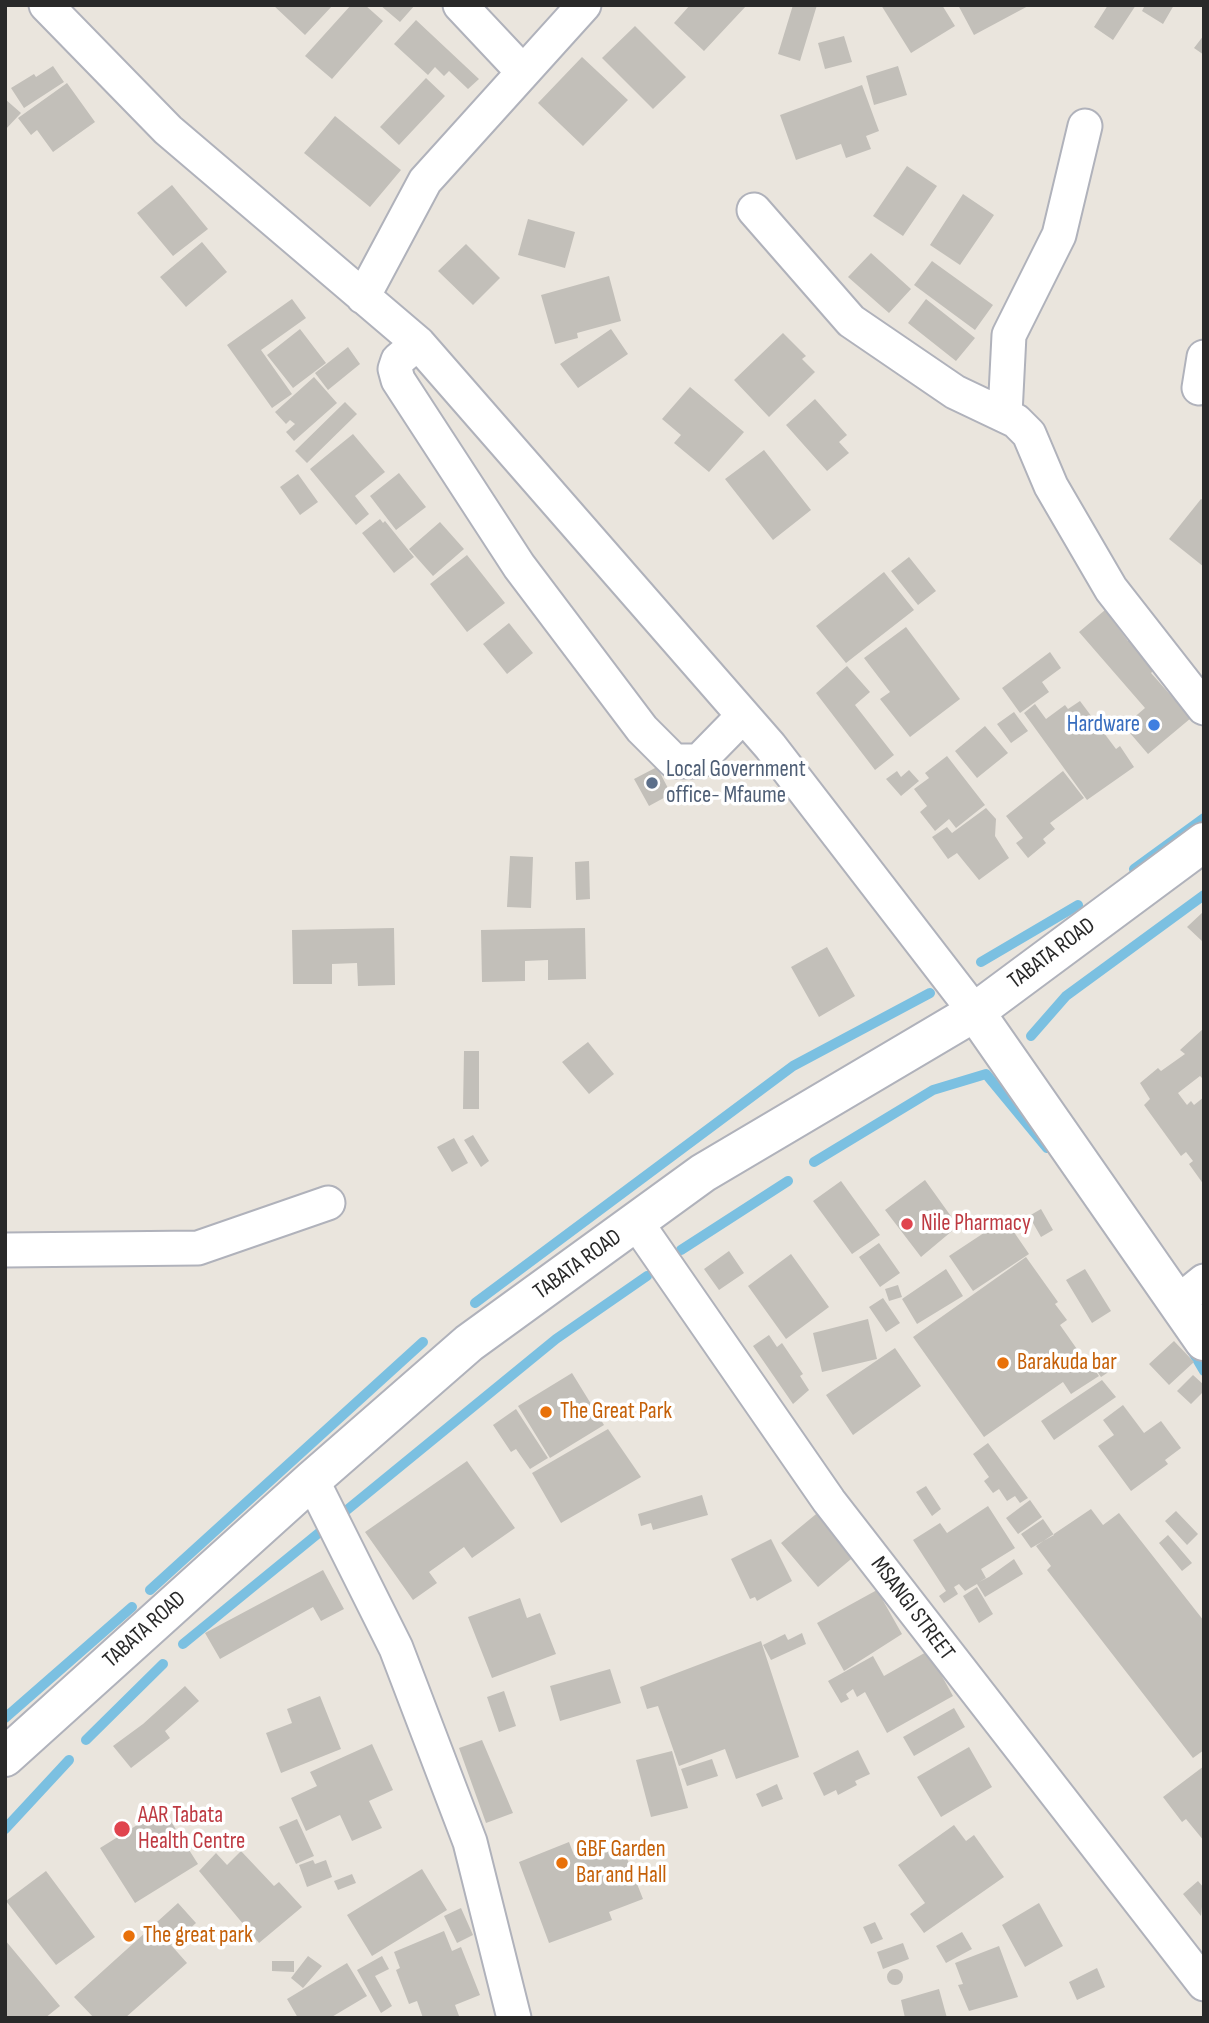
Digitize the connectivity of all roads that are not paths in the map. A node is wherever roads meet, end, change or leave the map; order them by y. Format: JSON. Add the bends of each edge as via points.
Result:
{"nodes":[{"id":1,"x":46,"y":5,"type":"edge"},
{"id":2,"x":460,"y":5,"type":"edge"},
{"id":3,"x":584,"y":5,"type":"edge"},
{"id":4,"x":523,"y":72,"type":"junction"},
{"id":5,"x":1085,"y":126,"type":"dead end"},
{"id":6,"x":754,"y":210,"type":"dead end"},
{"id":7,"x":363,"y":297,"type":"junction"},
{"id":8,"x":418,"y":343,"type":"junction"},
{"id":9,"x":1005,"y":414,"type":"junction"},
{"id":10,"x":1204,"y":708,"type":"edge"},
{"id":11,"x":743,"y":716,"type":"junction"},
{"id":12,"x":1204,"y":842,"type":"edge"},
{"id":13,"x":975,"y":1012,"type":"junction"},
{"id":14,"x":328,"y":1203,"type":"dead end"},
{"id":15,"x":636,"y":1222,"type":"junction"},
{"id":16,"x":5,"y":1250,"type":"edge"},
{"id":17,"x":1191,"y":1291,"type":"edge"},
{"id":18,"x":1204,"y":1341,"type":"edge"},
{"id":19,"x":312,"y":1479,"type":"junction"},
{"id":20,"x":5,"y":1757,"type":"edge"},
{"id":21,"x":1204,"y":1984,"type":"edge"},
{"id":22,"x":505,"y":2013,"type":"edge"}],
"edges":[{"from":1,"to":7,"type":"street","via":[[168,130]]},
{"from":2,"to":4,"type":"street"},
{"from":3,"to":4,"type":"street"},
{"from":4,"to":7,"type":"street","via":[[425,181]]},
{"from":5,"to":9,"type":"street","via":[[1059,235],[1009,335]]},
{"from":6,"to":9,"type":"street","via":[[851,320],[956,392]]},
{"from":7,"to":8,"type":"street"},
{"from":8,"to":11,"type":"street"},
{"from":8,"to":11,"type":"street","via":[[398,360],[398,380],[519,566],[642,729],[674,761],[699,761]]},
{"from":9,"to":10,"type":"street","via":[[1028,434],[1051,486],[1111,589]]},
{"from":11,"to":13,"type":"street"},
{"from":12,"to":13,"type":"main road","name":"TABATA ROAD"},
{"from":13,"to":15,"type":"main road","name":"TABATA ROAD","via":[[703,1173]]},
{"from":13,"to":17,"type":"main road"},
{"from":14,"to":16,"type":"street","via":[[198,1248]]},
{"from":15,"to":19,"type":"main road","name":"TABATA ROAD","via":[[469,1343]]},
{"from":15,"to":21,"type":"street","name":"MSANGI STREET","via":[[830,1501]]},
{"from":17,"to":18,"type":"main road"},
{"from":19,"to":20,"type":"main road","name":"TABATA ROAD"},
{"from":19,"to":22,"type":"street","via":[[396,1648],[470,1842]]}]}
